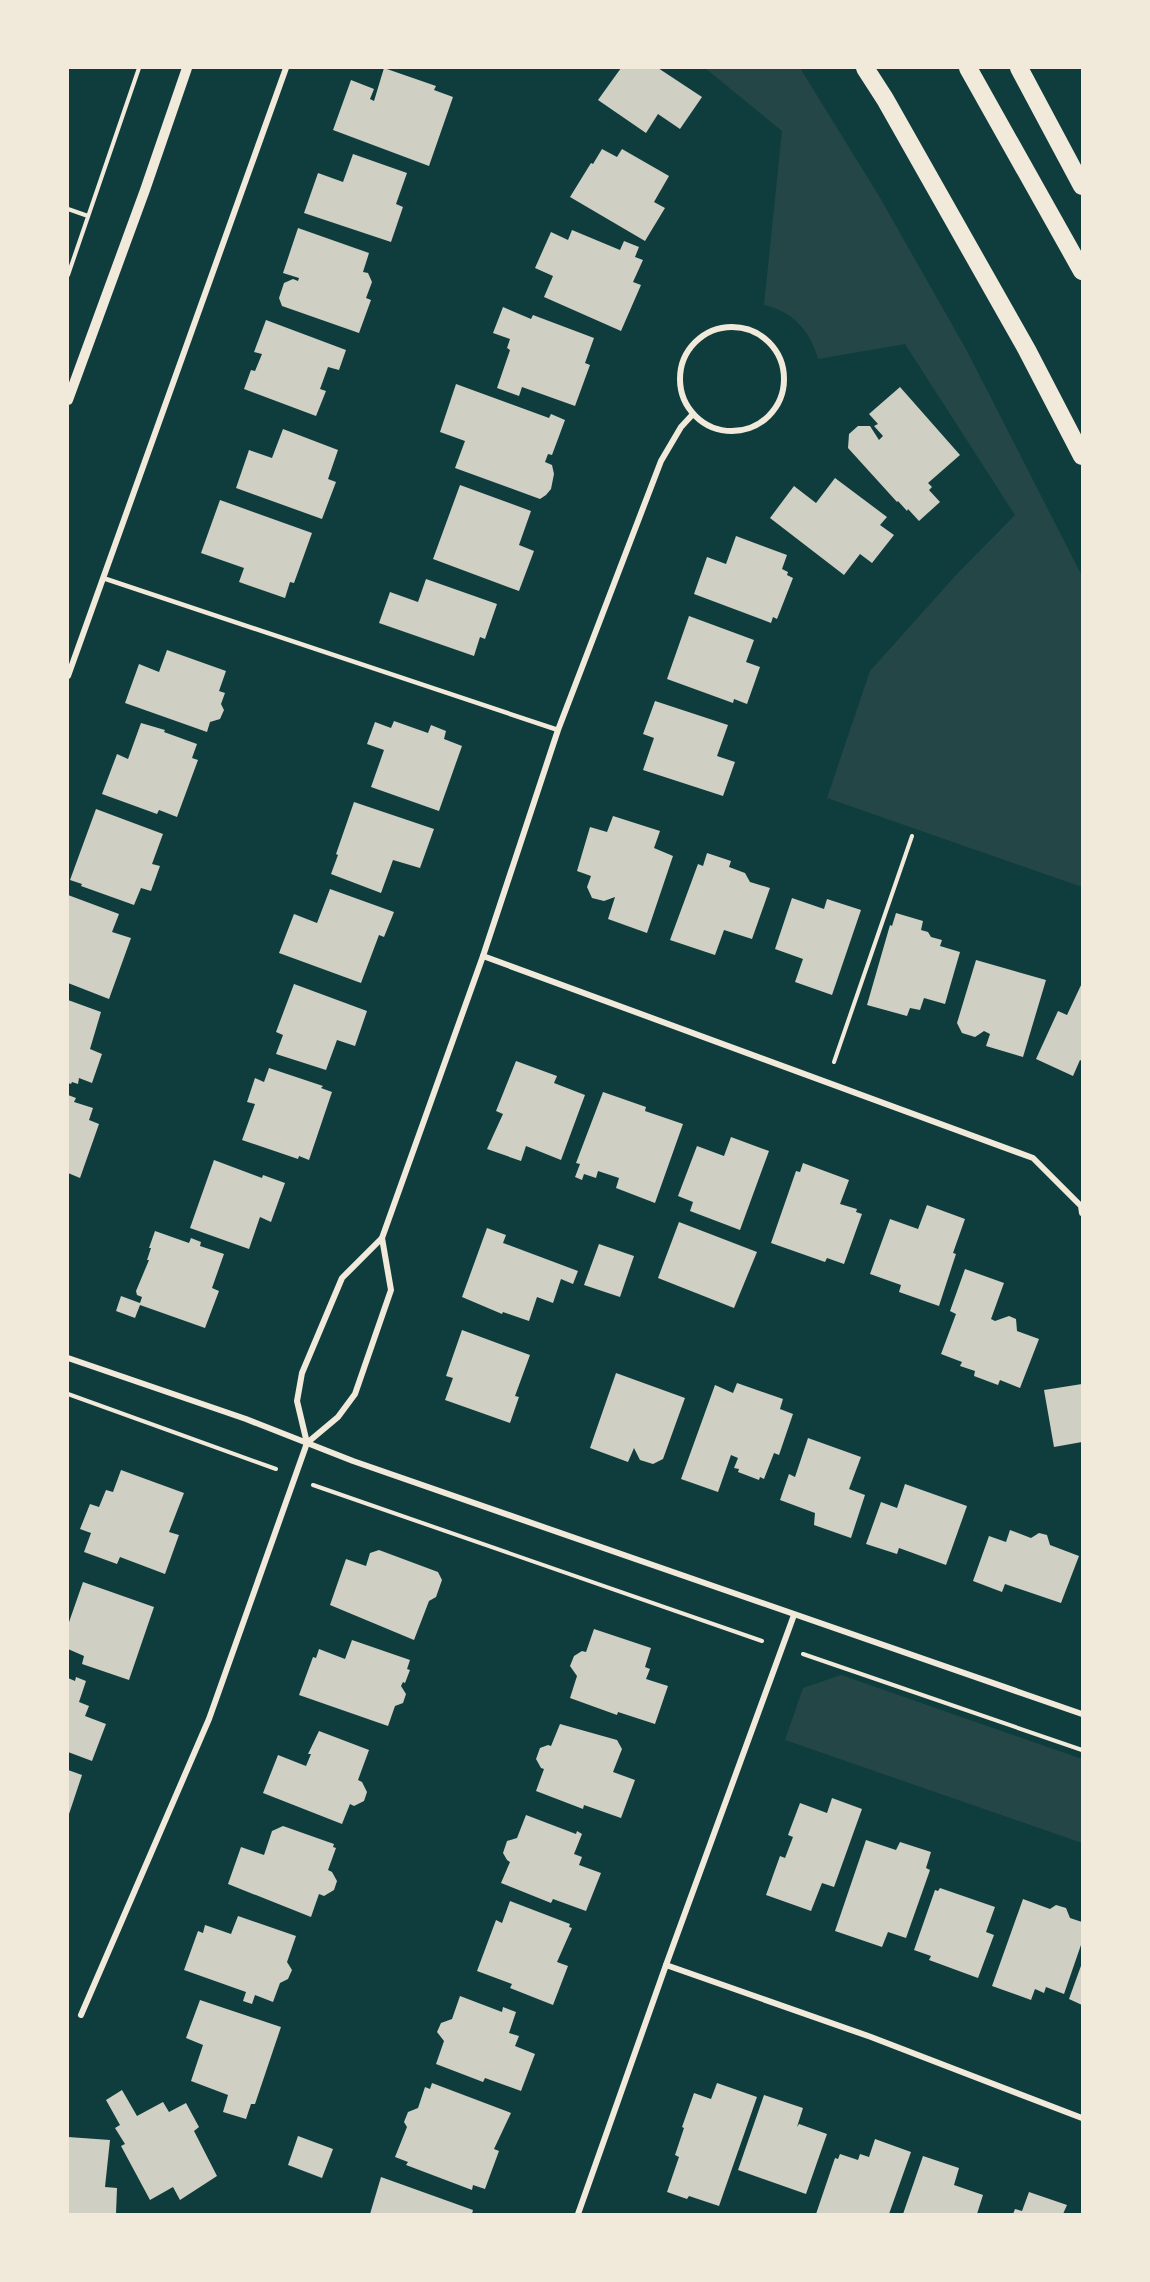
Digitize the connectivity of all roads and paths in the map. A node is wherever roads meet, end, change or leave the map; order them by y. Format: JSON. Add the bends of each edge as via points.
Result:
{"nodes":[{"id":1,"x":140,"y":68,"type":"edge"},
{"id":2,"x":187,"y":68,"type":"edge"},
{"id":3,"x":286,"y":68,"type":"edge"},
{"id":4,"x":865,"y":68,"type":"edge"},
{"id":5,"x":968,"y":68,"type":"edge"},
{"id":6,"x":1019,"y":68,"type":"edge"},
{"id":7,"x":1083,"y":186,"type":"edge"},
{"id":8,"x":68,"y":209,"type":"edge"},
{"id":9,"x":88,"y":216,"type":"junction"},
{"id":10,"x":1083,"y":272,"type":"edge"},
{"id":11,"x":68,"y":275,"type":"edge"},
{"id":12,"x":68,"y":400,"type":"edge"},
{"id":13,"x":693,"y":414,"type":"junction"},
{"id":14,"x":1083,"y":456,"type":"edge"},
{"id":15,"x":103,"y":578,"type":"junction"},
{"id":16,"x":68,"y":676,"type":"edge"},
{"id":17,"x":558,"y":730,"type":"junction"},
{"id":18,"x":912,"y":836,"type":"dead end"},
{"id":19,"x":483,"y":957,"type":"junction"},
{"id":20,"x":834,"y":1063,"type":"dead end"},
{"id":21,"x":1083,"y":1213,"type":"edge"},
{"id":22,"x":382,"y":1238,"type":"junction"},
{"id":23,"x":68,"y":1358,"type":"edge"},
{"id":24,"x":68,"y":1394,"type":"edge"},
{"id":25,"x":307,"y":1443,"type":"junction"},
{"id":26,"x":267,"y":1465,"type":"dead end"},
{"id":27,"x":325,"y":1490,"type":"dead end"},
{"id":28,"x":795,"y":1615,"type":"junction"},
{"id":29,"x":751,"y":1638,"type":"dead end"},
{"id":30,"x":817,"y":1658,"type":"dead end"},
{"id":31,"x":1083,"y":1714,"type":"edge"},
{"id":32,"x":1083,"y":1750,"type":"edge"},
{"id":33,"x":666,"y":1965,"type":"junction"},
{"id":34,"x":81,"y":2015,"type":"dead end"},
{"id":35,"x":1083,"y":2118,"type":"edge"},
{"id":36,"x":578,"y":2214,"type":"edge"}],
"edges":[{"from":1,"to":9,"type":"path"},
{"from":2,"to":12,"type":"street"},
{"from":3,"to":15,"type":"street"},
{"from":4,"to":14,"type":"highway","via":[[1027,350]]},
{"from":5,"to":10,"type":"highway"},
{"from":6,"to":7,"type":"highway"},
{"from":8,"to":9,"type":"path"},
{"from":9,"to":11,"type":"path"},
{"from":13,"to":13,"type":"street","via":[[708,425],[728,431],[746,429],[764,420],[776,407],[784,386],[783,368],[766,338],[750,329],[731,326],[704,335],[690,347],[680,378],[683,396]]},
{"from":13,"to":17,"type":"street","via":[[660,461]]},
{"from":15,"to":16,"type":"street"},
{"from":15,"to":17,"type":"lane"},
{"from":17,"to":19,"type":"street"},
{"from":18,"to":20,"type":"path"},
{"from":19,"to":21,"type":"street","via":[[1033,1158],[1081,1206]]},
{"from":19,"to":22,"type":"street"},
{"from":22,"to":25,"type":"street","via":[[342,1278],[302,1373],[297,1401]]},
{"from":22,"to":25,"type":"street","via":[[391,1290],[356,1394]]},
{"from":23,"to":25,"type":"street"},
{"from":24,"to":26,"type":"path"},
{"from":25,"to":28,"type":"street"},
{"from":25,"to":34,"type":"street","via":[[209,1719]]},
{"from":27,"to":29,"type":"path"},
{"from":28,"to":31,"type":"street"},
{"from":28,"to":33,"type":"street"},
{"from":30,"to":32,"type":"path"},
{"from":33,"to":35,"type":"street","via":[[872,2037]]},
{"from":33,"to":36,"type":"street"}]}
